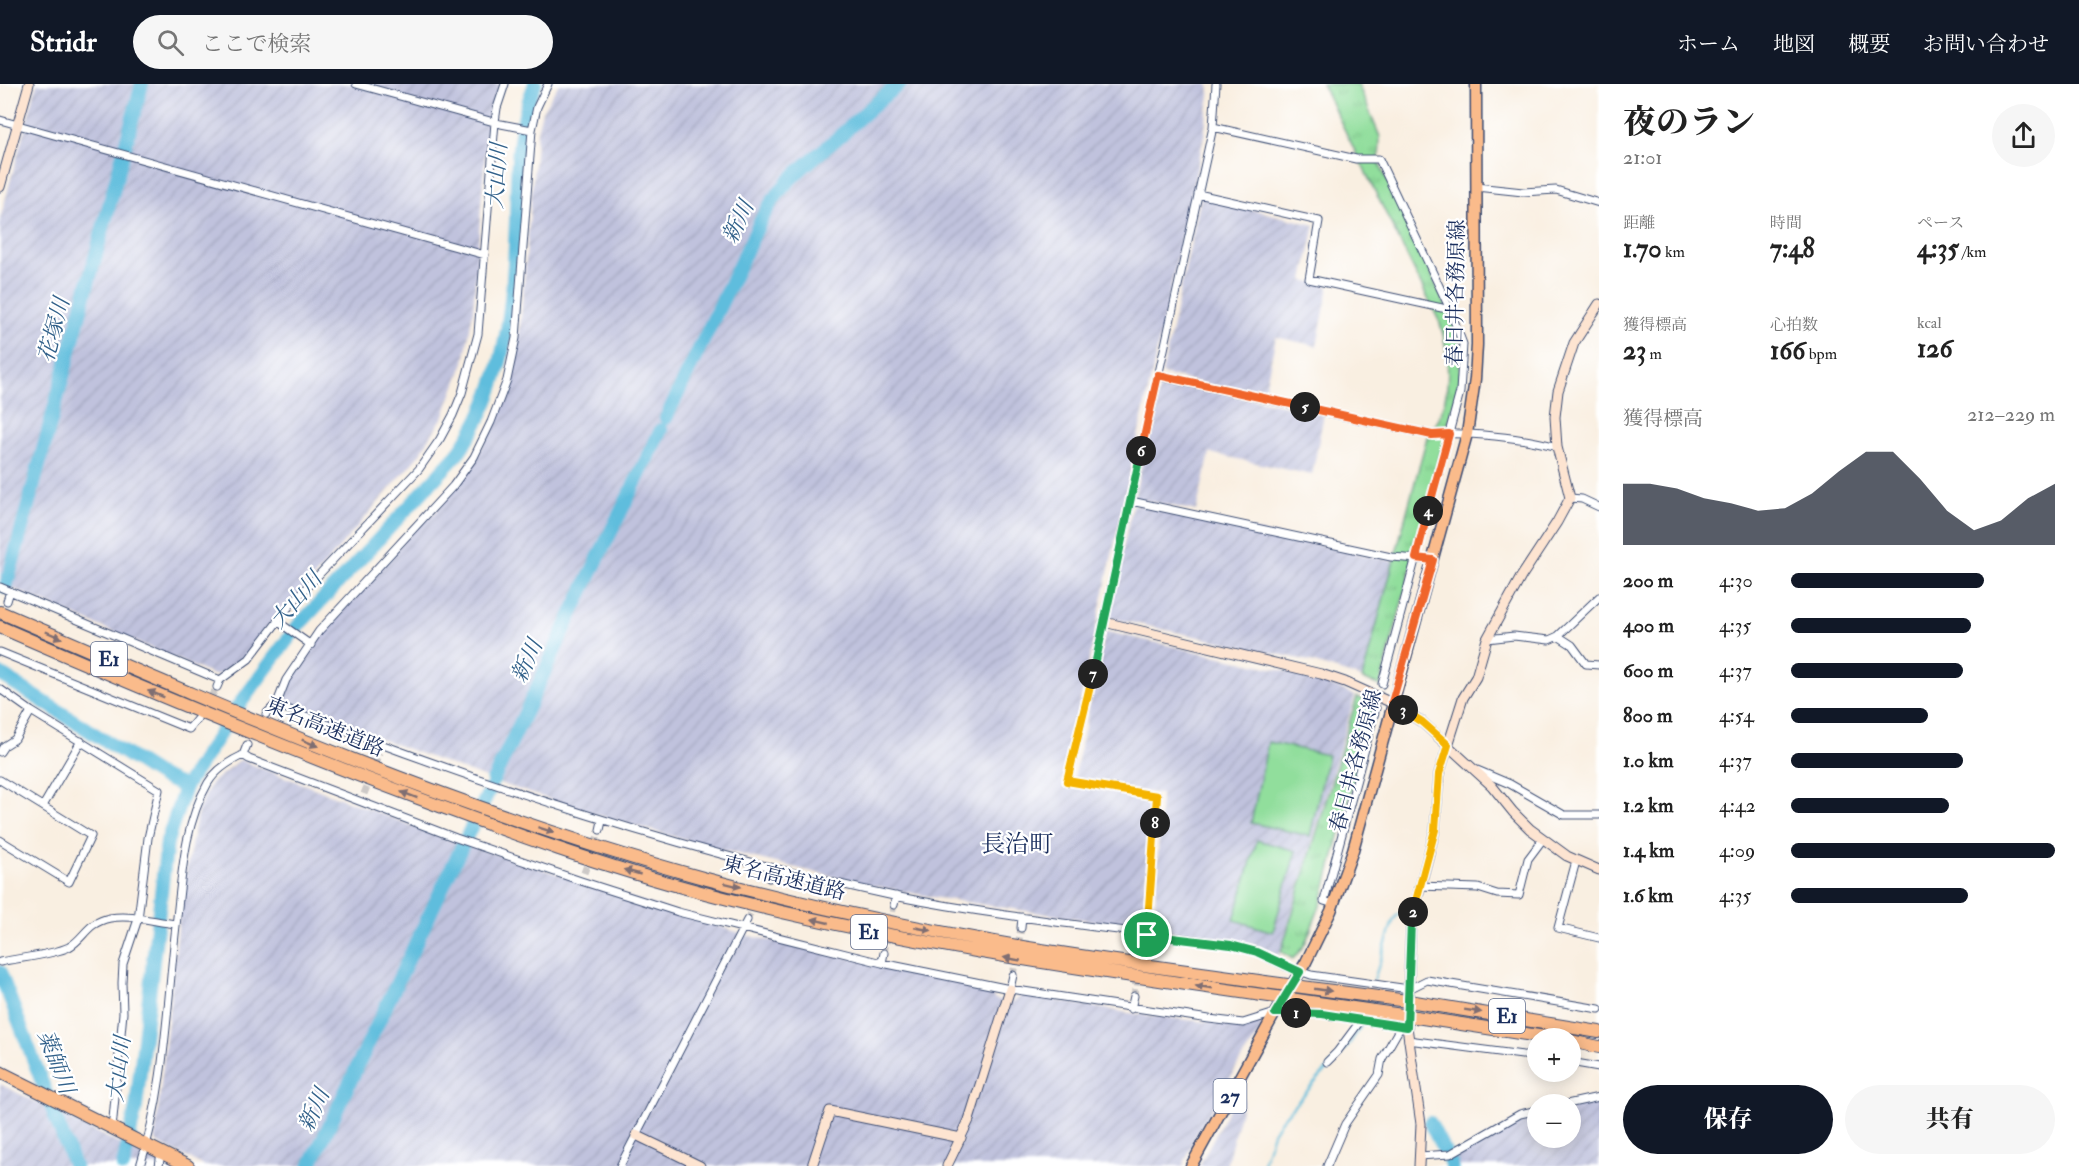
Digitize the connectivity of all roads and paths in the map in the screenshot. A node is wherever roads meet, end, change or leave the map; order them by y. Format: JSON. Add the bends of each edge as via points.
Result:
{"nodes":[{"id":1,"x":29,"y":84,"type":"edge"},
{"id":2,"x":356,"y":84,"type":"edge"},
{"id":3,"x":506,"y":84,"type":"edge"},
{"id":4,"x":548,"y":84,"type":"edge"},
{"id":5,"x":1216,"y":84,"type":"edge"},
{"id":6,"x":1476,"y":84,"type":"edge"},
{"id":7,"x":0,"y":120,"type":"edge"},
{"id":8,"x":498,"y":123,"type":"junction"},
{"id":9,"x":17,"y":126,"type":"junction"},
{"id":10,"x":1213,"y":127,"type":"junction"},
{"id":11,"x":530,"y":129,"type":"junction"},
{"id":12,"x":0,"y":187,"type":"edge"},
{"id":13,"x":1476,"y":187,"type":"junction"},
{"id":14,"x":1198,"y":194,"type":"junction"},
{"id":15,"x":1599,"y":202,"type":"edge"},
{"id":16,"x":485,"y":255,"type":"junction"},
{"id":17,"x":1599,"y":304,"type":"edge"},
{"id":18,"x":1442,"y":308,"type":"dead end"},
{"id":19,"x":1158,"y":375,"type":"junction"},
{"id":20,"x":1449,"y":434,"type":"junction"},
{"id":21,"x":1467,"y":434,"type":"junction"},
{"id":22,"x":1557,"y":447,"type":"junction"},
{"id":23,"x":1570,"y":498,"type":"junction"},
{"id":24,"x":1131,"y":501,"type":"junction"},
{"id":25,"x":1599,"y":507,"type":"edge"},
{"id":26,"x":1416,"y":558,"type":"junction"},
{"id":27,"x":1433,"y":560,"type":"junction"},
{"id":28,"x":0,"y":587,"type":"edge"},
{"id":29,"x":10,"y":591,"type":"junction"},
{"id":30,"x":1599,"y":597,"type":"edge"},
{"id":31,"x":3,"y":606,"type":"edge"},
{"id":32,"x":278,"y":622,"type":"junction"},
{"id":33,"x":1104,"y":622,"type":"junction"},
{"id":34,"x":0,"y":627,"type":"edge"},
{"id":35,"x":1558,"y":636,"type":"junction"},
{"id":36,"x":1487,"y":639,"type":"junction"},
{"id":37,"x":309,"y":644,"type":"junction"},
{"id":38,"x":0,"y":652,"type":"edge"},
{"id":39,"x":1599,"y":665,"type":"edge"},
{"id":40,"x":1382,"y":684,"type":"tunnel mouth"},
{"id":41,"x":0,"y":689,"type":"edge"},
{"id":42,"x":1392,"y":702,"type":"junction"},
{"id":43,"x":277,"y":703,"type":"junction"},
{"id":44,"x":1376,"y":708,"type":"tunnel mouth"},
{"id":45,"x":31,"y":711,"type":"junction"},
{"id":46,"x":261,"y":717,"type":"junction"},
{"id":47,"x":197,"y":719,"type":"dead end"},
{"id":48,"x":247,"y":738,"type":"junction"},
{"id":49,"x":81,"y":741,"type":"junction"},
{"id":50,"x":1448,"y":745,"type":"junction"},
{"id":51,"x":0,"y":752,"type":"edge"},
{"id":52,"x":243,"y":755,"type":"junction"},
{"id":53,"x":1472,"y":767,"type":"junction"},
{"id":54,"x":0,"y":780,"type":"edge"},
{"id":55,"x":364,"y":794,"type":"tunnel mouth"},
{"id":56,"x":362,"y":803,"type":"junction"},
{"id":57,"x":43,"y":806,"type":"junction"},
{"id":58,"x":1599,"y":815,"type":"edge"},
{"id":59,"x":602,"y":821,"type":"junction"},
{"id":60,"x":600,"y":830,"type":"tunnel mouth"},
{"id":61,"x":1543,"y":839,"type":"junction"},
{"id":62,"x":0,"y":840,"type":"edge"},
{"id":63,"x":1576,"y":861,"type":"junction"},
{"id":64,"x":773,"y":868,"type":"junction"},
{"id":65,"x":1599,"y":870,"type":"edge"},
{"id":66,"x":584,"y":873,"type":"tunnel mouth"},
{"id":67,"x":769,"y":878,"type":"dead end"},
{"id":68,"x":581,"y":881,"type":"junction"},
{"id":69,"x":1419,"y":886,"type":"junction"},
{"id":70,"x":896,"y":896,"type":"junction"},
{"id":71,"x":1334,"y":904,"type":"junction"},
{"id":72,"x":894,"y":905,"type":"tunnel mouth"},
{"id":73,"x":1022,"y":918,"type":"junction"},
{"id":74,"x":140,"y":920,"type":"junction"},
{"id":75,"x":747,"y":920,"type":"tunnel mouth"},
{"id":76,"x":176,"y":924,"type":"junction"},
{"id":77,"x":1021,"y":928,"type":"tunnel mouth"},
{"id":78,"x":743,"y":929,"type":"junction"},
{"id":79,"x":1147,"y":935,"type":"junction"},
{"id":80,"x":1599,"y":938,"type":"edge"},
{"id":81,"x":1141,"y":947,"type":"tunnel mouth"},
{"id":82,"x":884,"y":953,"type":"tunnel mouth"},
{"id":83,"x":2,"y":962,"type":"edge"},
{"id":84,"x":882,"y":963,"type":"junction"},
{"id":85,"x":1300,"y":972,"type":"junction"},
{"id":86,"x":1012,"y":975,"type":"tunnel mouth"},
{"id":87,"x":1010,"y":989,"type":"junction"},
{"id":88,"x":1409,"y":989,"type":"junction"},
{"id":89,"x":1134,"y":996,"type":"tunnel mouth"},
{"id":90,"x":1131,"y":1009,"type":"junction"},
{"id":91,"x":1599,"y":1009,"type":"edge"},
{"id":92,"x":1275,"y":1013,"type":"junction"},
{"id":93,"x":1361,"y":1020,"type":"junction"},
{"id":94,"x":1408,"y":1024,"type":"junction"},
{"id":95,"x":1599,"y":1032,"type":"edge"},
{"id":96,"x":1527,"y":1036,"type":"edge"},
{"id":97,"x":1408,"y":1040,"type":"junction"},
{"id":98,"x":1581,"y":1043,"type":"edge"},
{"id":99,"x":1599,"y":1047,"type":"edge"},
{"id":100,"x":1527,"y":1056,"type":"edge"},
{"id":101,"x":1327,"y":1062,"type":"dead end"},
{"id":102,"x":1581,"y":1064,"type":"edge"},
{"id":103,"x":1599,"y":1067,"type":"edge"},
{"id":104,"x":0,"y":1072,"type":"edge"},
{"id":105,"x":1599,"y":1097,"type":"edge"},
{"id":106,"x":1581,"y":1101,"type":"edge"},
{"id":107,"x":1527,"y":1112,"type":"edge"},
{"id":108,"x":112,"y":1129,"type":"junction"},
{"id":109,"x":636,"y":1135,"type":"junction"},
{"id":110,"x":961,"y":1138,"type":"junction"},
{"id":111,"x":146,"y":1147,"type":"junction"},
{"id":112,"x":161,"y":1152,"type":"junction"},
{"id":113,"x":1419,"y":1161,"type":"edge"},
{"id":114,"x":140,"y":1166,"type":"edge"},
{"id":115,"x":159,"y":1166,"type":"edge"},
{"id":116,"x":188,"y":1166,"type":"edge"},
{"id":117,"x":620,"y":1166,"type":"edge"},
{"id":118,"x":700,"y":1166,"type":"edge"},
{"id":119,"x":812,"y":1166,"type":"edge"},
{"id":120,"x":947,"y":1166,"type":"edge"},
{"id":121,"x":1191,"y":1166,"type":"edge"},
{"id":122,"x":1327,"y":1166,"type":"edge"}],
"edges":[{"from":1,"to":9,"type":"street"},
{"from":2,"to":8,"type":"street"},
{"from":3,"to":8,"type":"street","via":[[497,108]]},
{"from":4,"to":11,"type":"street"},
{"from":5,"to":10,"type":"street"},
{"from":6,"to":13,"type":"main road","name":"春日井各務原線","number":"27"},
{"from":7,"to":9,"type":"street"},
{"from":8,"to":11,"type":"street"},
{"from":8,"to":16,"type":"street"},
{"from":9,"to":12,"type":"street"},
{"from":9,"to":16,"type":"street"},
{"from":10,"to":14,"type":"street"},
{"from":10,"to":20,"type":"street","via":[[1356,159],[1378,159],[1463,344],[1460,392]]},
{"from":11,"to":37,"type":"street","via":[[516,338],[507,380],[491,422],[474,457],[453,486]]},
{"from":13,"to":15,"type":"street","via":[[1523,192],[1556,190]]},
{"from":13,"to":21,"type":"main road","name":"春日井各務原線","number":"27","via":[[1477,345]]},
{"from":14,"to":18,"type":"street","via":[[1319,221],[1309,279]]},
{"from":14,"to":19,"type":"street"},
{"from":16,"to":32,"type":"street","via":[[473,357],[462,393],[440,439],[419,469]]},
{"from":17,"to":22,"type":"street","via":[[1574,343],[1558,391]]},
{"from":19,"to":20,"type":"street","via":[[1432,435]]},
{"from":19,"to":24,"type":"street"},
{"from":20,"to":21,"type":"street"},
{"from":20,"to":26,"type":"street"},
{"from":21,"to":22,"type":"street"},
{"from":21,"to":27,"type":"main road","name":"春日井各務原線","number":"27"},
{"from":22,"to":23,"type":"street"},
{"from":23,"to":25,"type":"street"},
{"from":23,"to":36,"type":"street"},
{"from":24,"to":26,"type":"street","via":[[1391,557]]},
{"from":24,"to":33,"type":"street"},
{"from":26,"to":27,"type":"street"},
{"from":26,"to":40,"type":"street"},
{"from":27,"to":42,"type":"main road","name":"春日井各務原線","number":"27"},
{"from":28,"to":29,"type":"street"},
{"from":29,"to":31,"type":"street"},
{"from":29,"to":32,"type":"street","via":[[218,684],[249,659]]},
{"from":30,"to":35,"type":"street"},
{"from":31,"to":46,"type":"highway","name":"東名高速道路","number":"E1","one_way":true,"via":[[218,705]]},
{"from":32,"to":37,"type":"street"},
{"from":33,"to":42,"type":"street","via":[[1321,674]]},
{"from":33,"to":79,"type":"street","via":[[1067,781],[1157,796]]},
{"from":48,"to":34,"type":"highway","name":"東名高速道路","number":"E1","one_way":true,"via":[[210,716]]},
{"from":35,"to":36,"type":"street","via":[[1549,640],[1514,636]]},
{"from":35,"to":39,"type":"street","via":[[1572,645],[1586,664]]},
{"from":36,"to":50,"type":"street"},
{"from":37,"to":43,"type":"street","via":[[286,680]]},
{"from":38,"to":47,"type":"street","via":[[189,729]]},
{"from":41,"to":45,"type":"street"},
{"from":42,"to":50,"type":"street"},
{"from":42,"to":71,"type":"main road","name":"春日井各務原線","number":"27","via":[[1353,850]]},
{"from":43,"to":46,"type":"street"},
{"from":43,"to":59,"type":"street","via":[[381,749]]},
{"from":44,"to":71,"type":"street","via":[[1324,901]]},
{"from":45,"to":49,"type":"street"},
{"from":45,"to":51,"type":"street","via":[[15,740]]},
{"from":46,"to":95,"type":"highway","name":"東名高速道路","number":"E1","one_way":true,"bridge":true,"via":[[315,745],[621,854],[849,914],[1045,951],[1415,1002]]},
{"from":48,"to":52,"type":"street"},
{"from":94,"to":48,"type":"highway","name":"東名高速道路","number":"E1","one_way":true,"bridge":true,"via":[[1262,995],[945,947],[699,892],[560,849]]},
{"from":49,"to":57,"type":"street"},
{"from":49,"to":74,"type":"street","via":[[159,790],[148,838]]},
{"from":50,"to":53,"type":"street"},
{"from":50,"to":69,"type":"street","via":[[1439,774],[1435,830]]},
{"from":52,"to":56,"type":"street"},
{"from":52,"to":76,"type":"street","via":[[228,762],[209,781],[194,812]]},
{"from":53,"to":58,"type":"street","via":[[1564,815]]},
{"from":53,"to":61,"type":"street"},
{"from":54,"to":57,"type":"street"},
{"from":55,"to":56,"type":"street"},
{"from":56,"to":68,"type":"street"},
{"from":57,"to":62,"type":"street","via":[[91,836],[69,882]]},
{"from":59,"to":60,"type":"street"},
{"from":59,"to":64,"type":"street"},
{"from":61,"to":63,"type":"street"},
{"from":61,"to":69,"type":"street","via":[[1528,859],[1519,895],[1478,888]]},
{"from":63,"to":65,"type":"street"},
{"from":63,"to":80,"type":"street","via":[[1558,928]]},
{"from":64,"to":67,"type":"street"},
{"from":64,"to":70,"type":"street"},
{"from":66,"to":68,"type":"street"},
{"from":68,"to":78,"type":"street"},
{"from":69,"to":88,"type":"street","via":[[1411,922]]},
{"from":70,"to":72,"type":"street"},
{"from":70,"to":73,"type":"street"},
{"from":71,"to":85,"type":"main road","name":"春日井各務原線","number":"27"},
{"from":73,"to":77,"type":"street"},
{"from":73,"to":79,"type":"street"},
{"from":74,"to":76,"type":"street"},
{"from":74,"to":83,"type":"street","via":[[104,920],[70,946]]},
{"from":74,"to":108,"type":"street","via":[[123,964],[123,1013]]},
{"from":75,"to":78,"type":"street"},
{"from":76,"to":111,"type":"street","via":[[163,1046]]},
{"from":78,"to":84,"type":"street"},
{"from":78,"to":109,"type":"street"},
{"from":79,"to":81,"type":"street"},
{"from":79,"to":85,"type":"street","via":[[1231,945]]},
{"from":82,"to":84,"type":"street"},
{"from":84,"to":87,"type":"street"},
{"from":85,"to":88,"type":"street"},
{"from":85,"to":92,"type":"main road","name":"春日井各務原線","number":"27"},
{"from":86,"to":87,"type":"street"},
{"from":87,"to":90,"type":"street"},
{"from":87,"to":110,"type":"street"},
{"from":88,"to":91,"type":"street","via":[[1427,980]]},
{"from":88,"to":94,"type":"street"},
{"from":89,"to":90,"type":"street"},
{"from":90,"to":92,"type":"street","via":[[1243,1023]]},
{"from":92,"to":93,"type":"street"},
{"from":92,"to":121,"type":"main road","name":"春日井各務原線","number":"27"},
{"from":93,"to":94,"type":"street"},
{"from":93,"to":101,"type":"street"},
{"from":94,"to":96,"type":"highway","name":"東名高速道路","number":"E1"},
{"from":94,"to":97,"type":"street"},
{"from":94,"to":122,"type":"street","via":[[1382,1059],[1379,1075],[1345,1124]]},
{"from":97,"to":100,"type":"street"},
{"from":97,"to":113,"type":"street","via":[[1421,1124]]},
{"from":98,"to":99,"type":"highway"},
{"from":102,"to":103,"type":"street"},
{"from":104,"to":108,"type":"highway"},
{"from":105,"to":106,"type":"street"},
{"from":107,"to":113,"type":"street","via":[[1447,1155]]},
{"from":108,"to":111,"type":"highway"},
{"from":109,"to":117,"type":"street"},
{"from":109,"to":118,"type":"street"},
{"from":110,"to":119,"type":"street","via":[[830,1111]]},
{"from":110,"to":120,"type":"street"},
{"from":111,"to":112,"type":"highway"},
{"from":111,"to":114,"type":"street"},
{"from":112,"to":115,"type":"street"},
{"from":112,"to":116,"type":"highway"}]}
